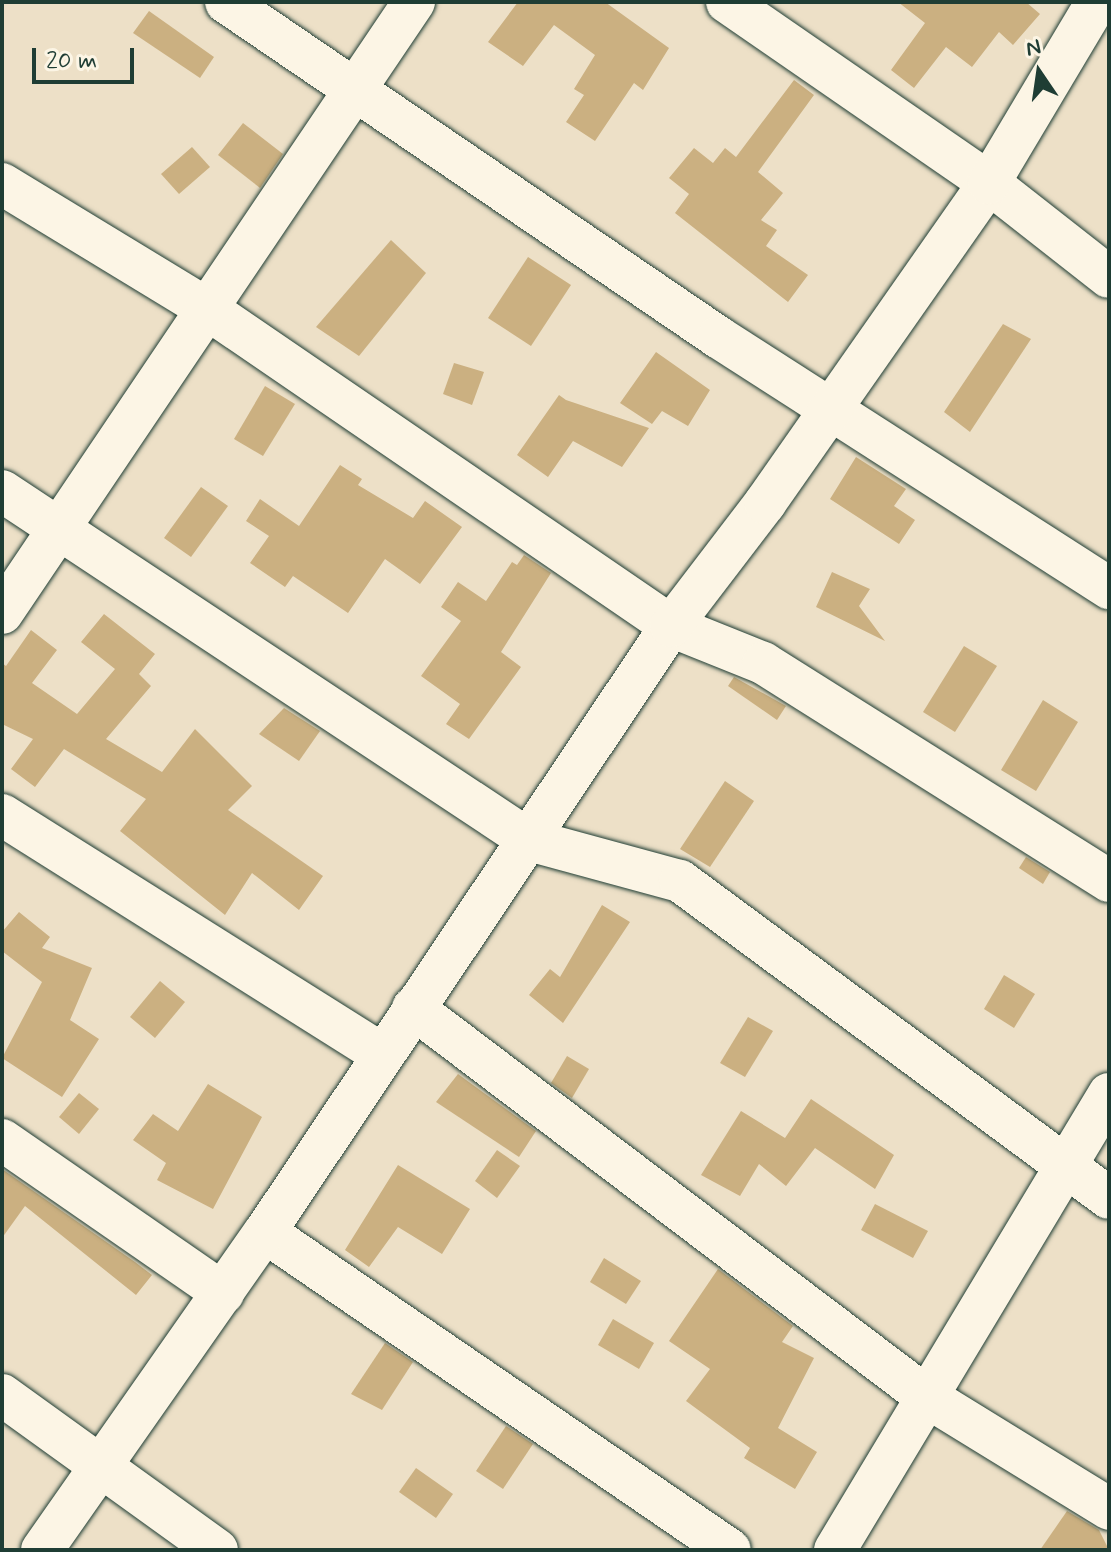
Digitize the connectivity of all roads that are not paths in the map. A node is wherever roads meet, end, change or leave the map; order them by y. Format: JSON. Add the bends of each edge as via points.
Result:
{"nodes":[{"id":1,"x":226,"y":2,"type":"edge"},
{"id":2,"x":414,"y":2,"type":"edge"},
{"id":3,"x":727,"y":2,"type":"edge"},
{"id":4,"x":1097,"y":2,"type":"edge"},
{"id":5,"x":358,"y":92,"type":"junction"},
{"id":6,"x":989,"y":183,"type":"junction"},
{"id":7,"x":2,"y":184,"type":"edge"},
{"id":8,"x":1109,"y":277,"type":"edge"},
{"id":9,"x":206,"y":308,"type":"junction"},
{"id":10,"x":832,"y":408,"type":"junction"},
{"id":11,"x":2,"y":491,"type":"edge"},
{"id":12,"x":61,"y":531,"type":"junction"},
{"id":13,"x":1109,"y":588,"type":"edge"},
{"id":14,"x":2,"y":613,"type":"edge"},
{"id":15,"x":671,"y":626,"type":"junction"},
{"id":16,"x":2,"y":815,"type":"edge"},
{"id":17,"x":529,"y":840,"type":"junction"},
{"id":18,"x":1109,"y":881,"type":"edge"},
{"id":19,"x":413,"y":1008,"type":"junction"},
{"id":20,"x":380,"y":1053,"type":"junction"},
{"id":21,"x":1109,"y":1094,"type":"edge"},
{"id":22,"x":2,"y":1140,"type":"edge"},
{"id":23,"x":1063,"y":1168,"type":"junction"},
{"id":24,"x":1109,"y":1198,"type":"edge"},
{"id":25,"x":265,"y":1232,"type":"junction"},
{"id":26,"x":223,"y":1293,"type":"junction"},
{"id":27,"x":2,"y":1395,"type":"edge"},
{"id":28,"x":924,"y":1395,"type":"junction"},
{"id":29,"x":102,"y":1469,"type":"junction"},
{"id":30,"x":1109,"y":1509,"type":"edge"},
{"id":31,"x":42,"y":1550,"type":"edge"},
{"id":32,"x":217,"y":1550,"type":"edge"},
{"id":33,"x":730,"y":1550,"type":"edge"},
{"id":34,"x":835,"y":1550,"type":"edge"}],
"edges":[{"from":1,"to":5,"type":"street"},
{"from":2,"to":5,"type":"street"},
{"from":3,"to":6,"type":"street"},
{"from":4,"to":6,"type":"street"},
{"from":5,"to":9,"type":"street"},
{"from":5,"to":10,"type":"street"},
{"from":6,"to":8,"type":"street"},
{"from":6,"to":10,"type":"street"},
{"from":7,"to":9,"type":"street"},
{"from":9,"to":12,"type":"street"},
{"from":9,"to":15,"type":"street"},
{"from":10,"to":13,"type":"street"},
{"from":10,"to":15,"type":"street"},
{"from":11,"to":12,"type":"street"},
{"from":12,"to":14,"type":"street"},
{"from":12,"to":17,"type":"street"},
{"from":15,"to":17,"type":"street"},
{"from":15,"to":18,"type":"street","via":[[763,663]]},
{"from":16,"to":20,"type":"street"},
{"from":17,"to":19,"type":"street"},
{"from":17,"to":23,"type":"street","via":[[680,881]]},
{"from":19,"to":20,"type":"street"},
{"from":19,"to":28,"type":"street"},
{"from":20,"to":25,"type":"street"},
{"from":21,"to":23,"type":"street"},
{"from":22,"to":26,"type":"street"},
{"from":23,"to":24,"type":"street"},
{"from":23,"to":28,"type":"street"},
{"from":25,"to":26,"type":"street"},
{"from":25,"to":33,"type":"street"},
{"from":26,"to":29,"type":"street"},
{"from":27,"to":29,"type":"street"},
{"from":28,"to":30,"type":"street"},
{"from":28,"to":34,"type":"street"},
{"from":29,"to":31,"type":"street"},
{"from":29,"to":32,"type":"street"}]}
